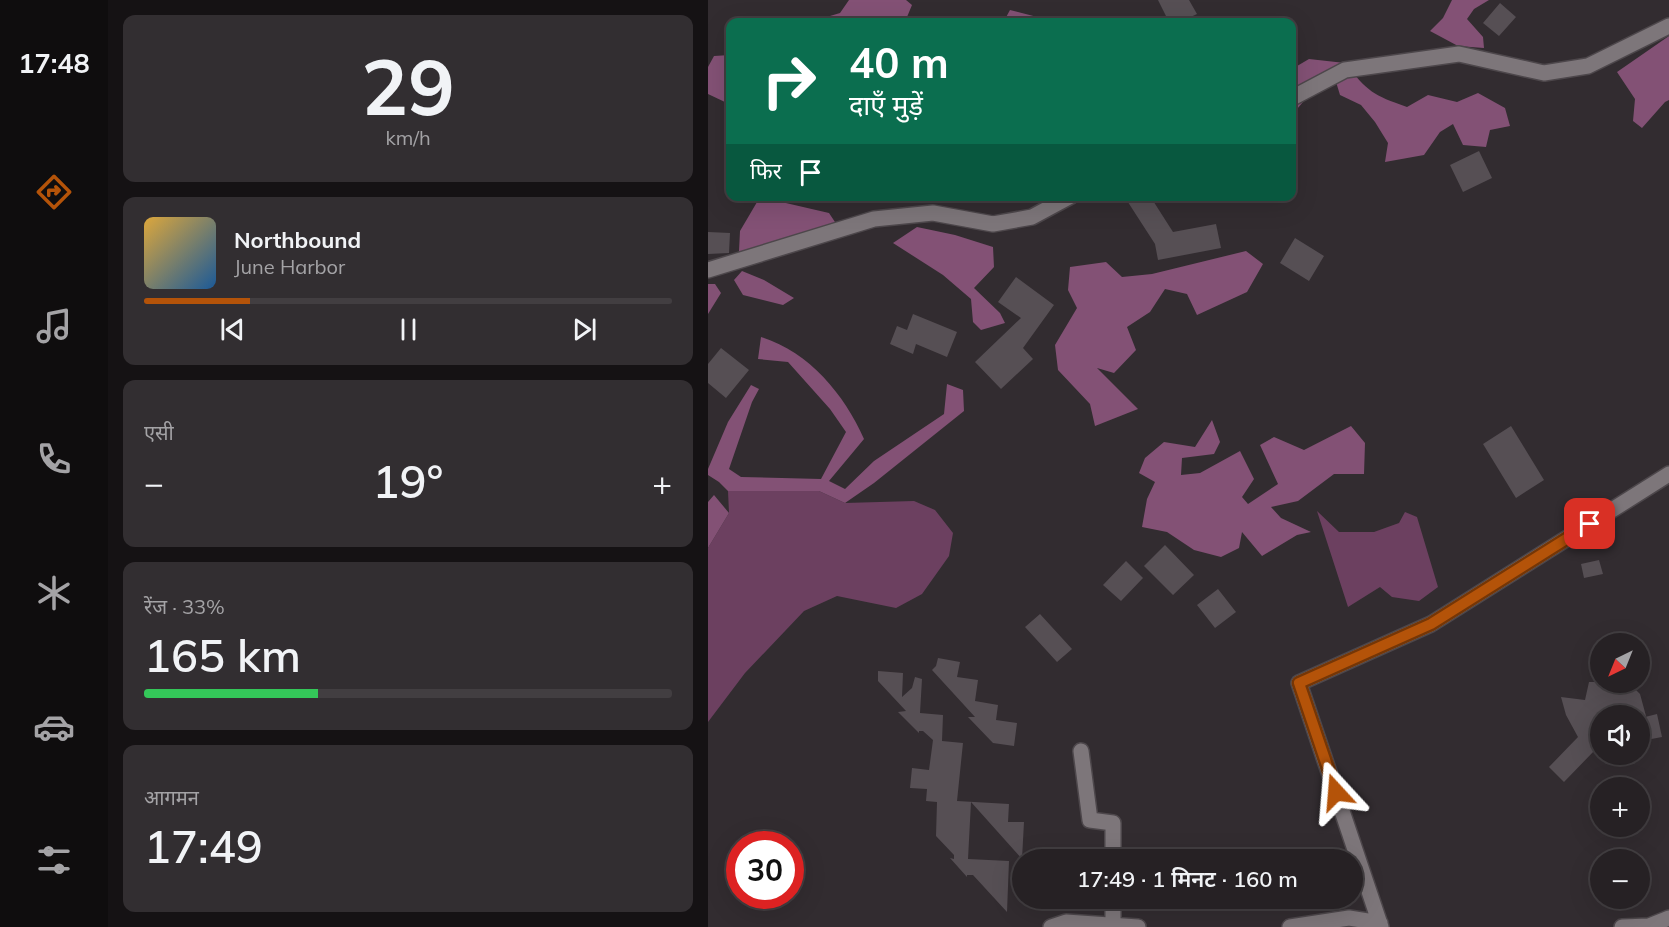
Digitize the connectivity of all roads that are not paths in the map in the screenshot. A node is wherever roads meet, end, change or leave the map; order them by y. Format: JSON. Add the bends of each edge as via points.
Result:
{"nodes":[{"id":1,"x":1669,"y":26,"type":"edge"},
{"id":2,"x":1296,"y":96,"type":"edge"},
{"id":3,"x":1062,"y":201,"type":"edge"},
{"id":4,"x":708,"y":270,"type":"edge"},
{"id":5,"x":1669,"y":474,"type":"edge"},
{"id":6,"x":1081,"y":751,"type":"dead end"},
{"id":7,"x":1113,"y":849,"type":"edge"},
{"id":8,"x":1113,"y":909,"type":"edge"},
{"id":9,"x":1669,"y":918,"type":"edge"},
{"id":10,"x":1113,"y":925,"type":"junction"},
{"id":11,"x":1381,"y":925,"type":"edge"},
{"id":12,"x":1051,"y":927,"type":"edge"},
{"id":13,"x":1138,"y":927,"type":"edge"},
{"id":14,"x":1290,"y":927,"type":"edge"},
{"id":15,"x":1622,"y":927,"type":"edge"}],
"edges":[{"from":1,"to":2,"type":"street","via":[[1588,66],[1544,73],[1460,54],[1345,70]]},
{"from":3,"to":4,"type":"street","via":[[1032,217],[993,224],[933,213],[874,219]]},
{"from":5,"to":11,"type":"street","via":[[1431,624],[1299,683]]},
{"from":6,"to":7,"type":"street","via":[[1090,820],[1113,823]]},
{"from":8,"to":10,"type":"street"},
{"from":9,"to":15,"type":"street","via":[[1648,926]]},
{"from":10,"to":12,"type":"street","via":[[1066,921]]},
{"from":10,"to":13,"type":"street"},
{"from":11,"to":14,"type":"street","via":[[1349,918]]}]}
